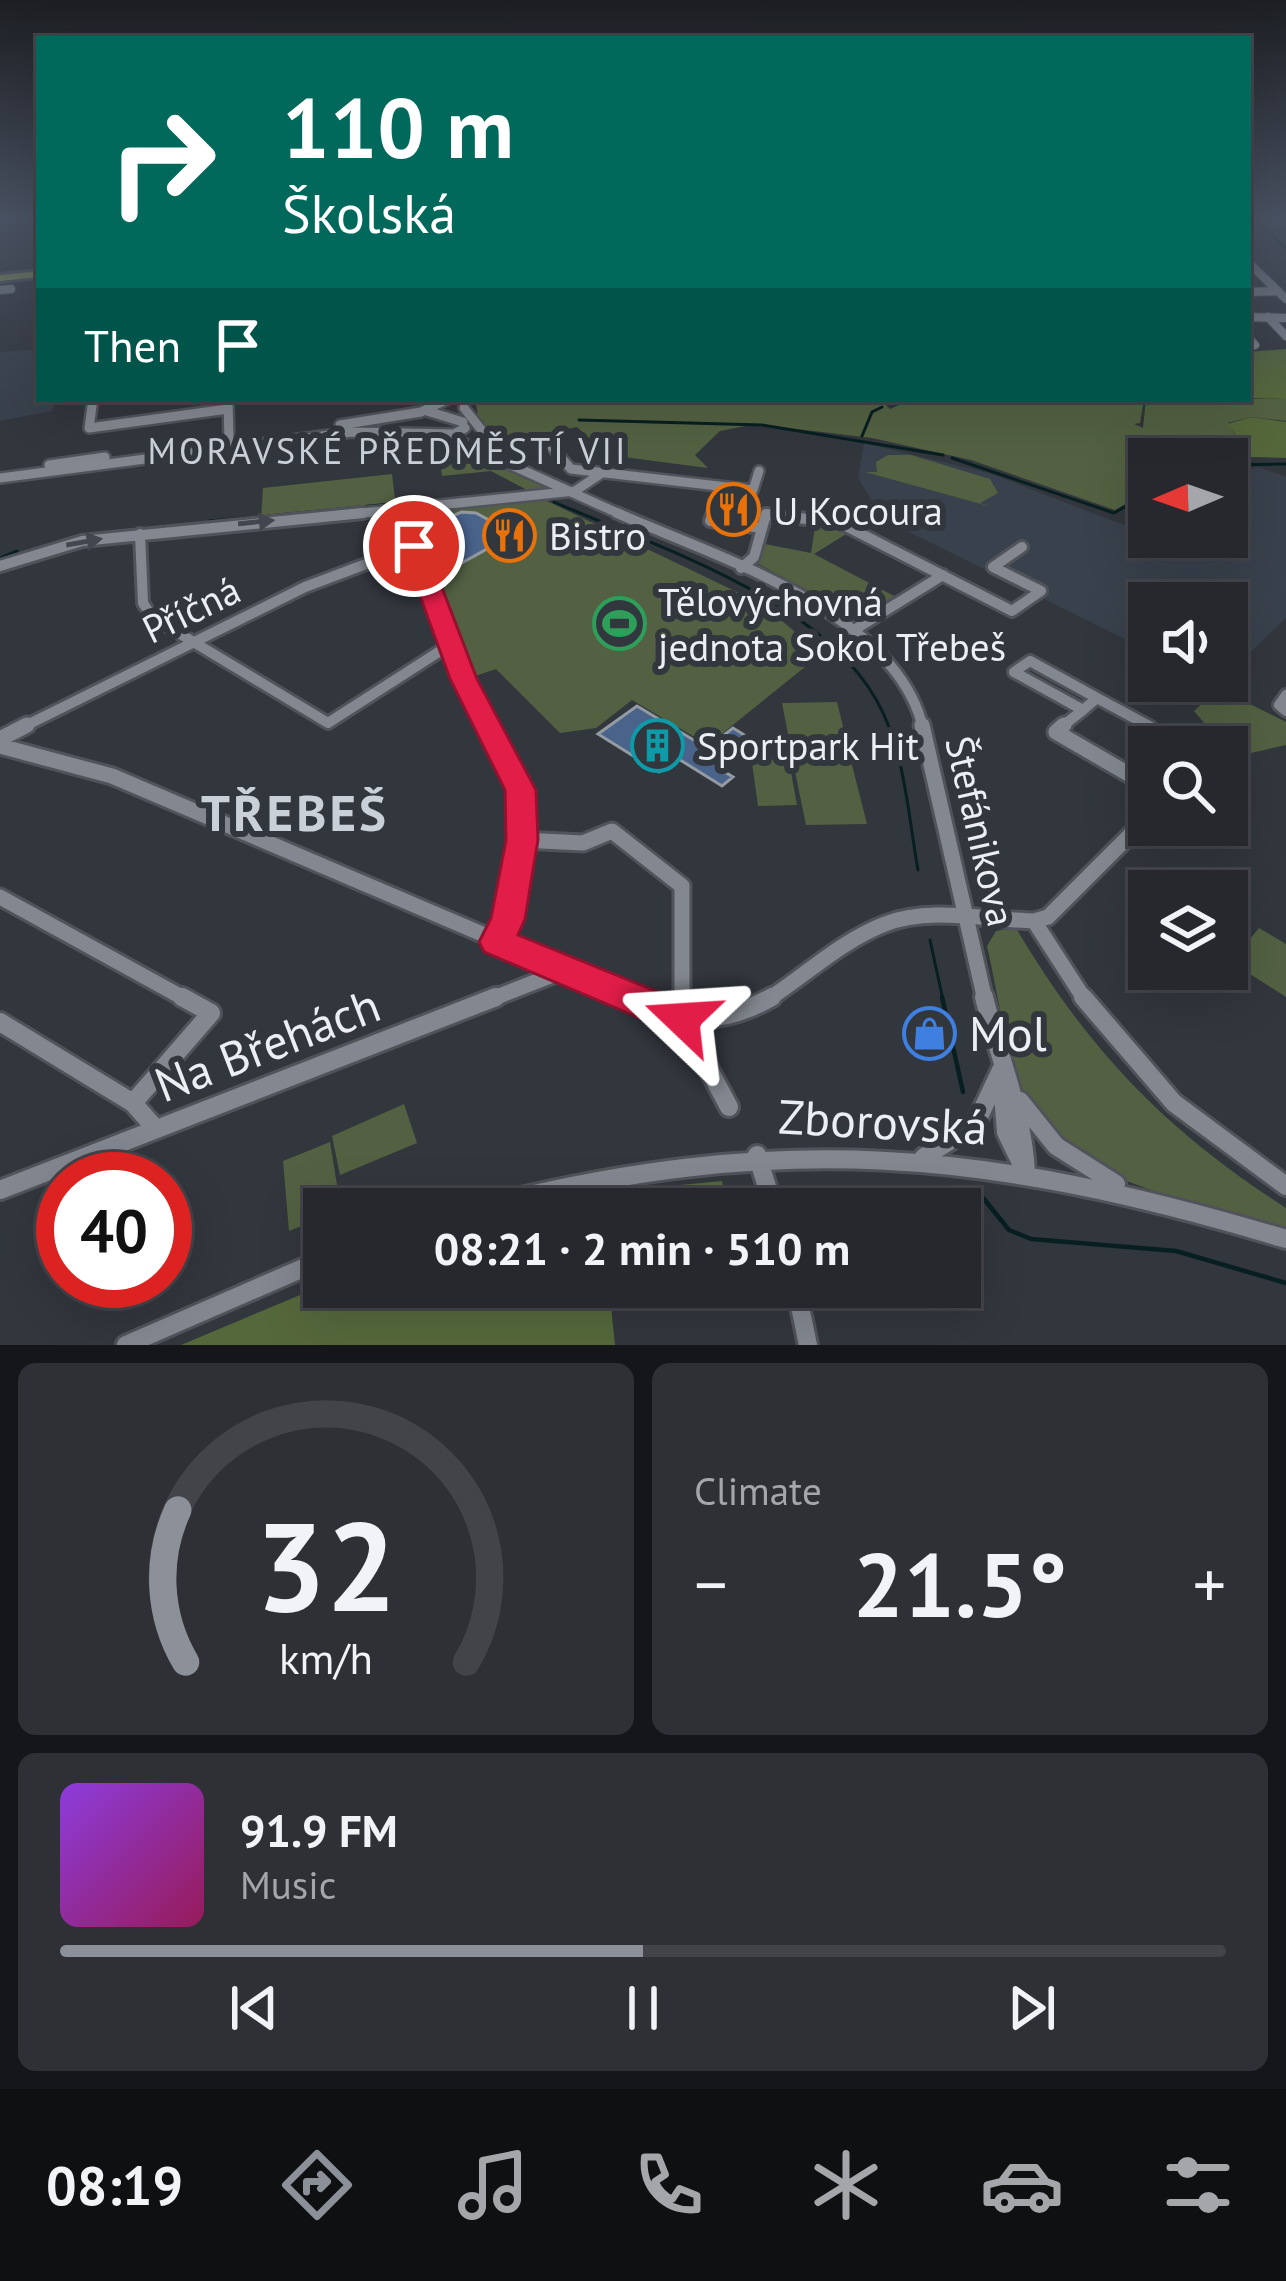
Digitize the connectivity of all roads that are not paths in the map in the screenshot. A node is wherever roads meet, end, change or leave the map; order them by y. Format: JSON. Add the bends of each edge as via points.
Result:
{"nodes":[{"id":1,"x":1266,"y":280,"type":"edge"},
{"id":2,"x":11,"y":289,"type":"dead end"},
{"id":3,"x":0,"y":290,"type":"edge"},
{"id":4,"x":1278,"y":291,"type":"junction"},
{"id":5,"x":1251,"y":292,"type":"edge"},
{"id":6,"x":1286,"y":299,"type":"edge"},
{"id":7,"x":1251,"y":317,"type":"edge"},
{"id":8,"x":1268,"y":317,"type":"junction"},
{"id":9,"x":1286,"y":318,"type":"edge"},
{"id":10,"x":1286,"y":336,"type":"edge"},
{"id":11,"x":92,"y":402,"type":"edge"},
{"id":12,"x":429,"y":402,"type":"edge"},
{"id":13,"x":442,"y":402,"type":"edge"},
{"id":14,"x":228,"y":404,"type":"edge"},
{"id":15,"x":465,"y":404,"type":"edge"},
{"id":16,"x":423,"y":412,"type":"junction"},
{"id":17,"x":389,"y":416,"type":"junction"},
{"id":18,"x":464,"y":425,"type":"junction"},
{"id":19,"x":438,"y":433,"type":"junction"},
{"id":20,"x":545,"y":439,"type":"dead end"},
{"id":21,"x":229,"y":440,"type":"junction"},
{"id":22,"x":509,"y":460,"type":"junction"},
{"id":23,"x":87,"y":463,"type":"junction"},
{"id":24,"x":759,"y":470,"type":"dead end"},
{"id":25,"x":602,"y":473,"type":"junction"},
{"id":26,"x":0,"y":475,"type":"edge"},
{"id":27,"x":721,"y":487,"type":"junction"},
{"id":28,"x":575,"y":491,"type":"junction"},
{"id":29,"x":402,"y":508,"type":"junction"},
{"id":30,"x":763,"y":528,"type":"junction"},
{"id":31,"x":140,"y":534,"type":"junction"},
{"id":32,"x":414,"y":546,"type":"junction"},
{"id":33,"x":1022,"y":547,"type":"dead end"},
{"id":34,"x":0,"y":566,"type":"edge"},
{"id":35,"x":740,"y":568,"type":"junction"},
{"id":36,"x":943,"y":575,"type":"junction"},
{"id":37,"x":854,"y":630,"type":"junction"},
{"id":38,"x":192,"y":642,"type":"junction"},
{"id":39,"x":451,"y":644,"type":"junction"},
{"id":40,"x":1097,"y":698,"type":"junction"},
{"id":41,"x":1083,"y":710,"type":"junction"},
{"id":42,"x":1147,"y":726,"type":"edge"},
{"id":43,"x":0,"y":742,"type":"edge"},
{"id":44,"x":1128,"y":774,"type":"edge"},
{"id":45,"x":1128,"y":837,"type":"edge"},
{"id":46,"x":522,"y":840,"type":"junction"},
{"id":47,"x":0,"y":897,"type":"edge"},
{"id":48,"x":968,"y":920,"type":"junction"},
{"id":49,"x":1034,"y":921,"type":"junction"},
{"id":50,"x":496,"y":942,"type":"junction"},
{"id":51,"x":563,"y":970,"type":"junction"},
{"id":52,"x":682,"y":1019,"type":"junction"},
{"id":53,"x":0,"y":1022,"type":"edge"},
{"id":54,"x":1001,"y":1069,"type":"junction"},
{"id":55,"x":133,"y":1103,"type":"junction"},
{"id":56,"x":729,"y":1107,"type":"dead end"},
{"id":57,"x":156,"y":1130,"type":"junction"},
{"id":58,"x":757,"y":1155,"type":"junction"},
{"id":59,"x":921,"y":1158,"type":"junction"},
{"id":60,"x":1026,"y":1172,"type":"junction"},
{"id":61,"x":1286,"y":1186,"type":"edge"},
{"id":62,"x":554,"y":1188,"type":"edge"},
{"id":63,"x":768,"y":1188,"type":"edge"},
{"id":64,"x":0,"y":1190,"type":"edge"},
{"id":65,"x":1138,"y":1194,"type":"junction"},
{"id":66,"x":1286,"y":1239,"type":"edge"},
{"id":67,"x":303,"y":1268,"type":"edge"},
{"id":68,"x":800,"y":1308,"type":"edge"},
{"id":69,"x":126,"y":1345,"type":"edge"},
{"id":70,"x":808,"y":1345,"type":"edge"}],
"edges":[{"from":1,"to":4,"type":"street"},
{"from":2,"to":3,"type":"street"},
{"from":4,"to":5,"type":"street"},
{"from":4,"to":6,"type":"street"},
{"from":7,"to":8,"type":"street"},
{"from":8,"to":9,"type":"street"},
{"from":8,"to":10,"type":"street"},
{"from":11,"to":14,"type":"street","via":[[88,428]]},
{"from":12,"to":17,"type":"street"},
{"from":13,"to":16,"type":"street"},
{"from":14,"to":21,"type":"street"},
{"from":15,"to":18,"type":"street"},
{"from":15,"to":22,"type":"street"},
{"from":16,"to":17,"type":"street"},
{"from":16,"to":18,"type":"street","name":"Štefánikova","via":[[453,414]]},
{"from":16,"to":19,"type":"street","via":[[420,425]]},
{"from":17,"to":21,"type":"street"},
{"from":18,"to":19,"type":"street"},
{"from":18,"to":22,"type":"street","name":"Štefánikova"},
{"from":19,"to":22,"type":"street","name":"Štefánikova"},
{"from":19,"to":23,"type":"street","via":[[352,431]]},
{"from":20,"to":25,"type":"street","via":[[572,469]]},
{"from":21,"to":23,"type":"street"},
{"from":22,"to":28,"type":"street","name":"Štefánikova"},
{"from":23,"to":26,"type":"street"},
{"from":24,"to":27,"type":"street","via":[[754,490]]},
{"from":25,"to":27,"type":"street"},
{"from":25,"to":28,"type":"street"},
{"from":27,"to":30,"type":"street","via":[[710,521]]},
{"from":28,"to":29,"type":"street"},
{"from":28,"to":35,"type":"street","name":"Štefánikova"},
{"from":31,"to":29,"type":"street","one_way":true},
{"from":29,"to":32,"type":"street"},
{"from":30,"to":35,"type":"street","via":[[754,556]]},
{"from":30,"to":36,"type":"street","via":[[766,514],[840,523]]},
{"from":34,"to":31,"type":"street","one_way":true,"via":[[82,541]]},
{"from":31,"to":38,"type":"street","via":[[143,603]]},
{"from":32,"to":38,"type":"street","name":"Příčná"},
{"from":32,"to":39,"type":"street"},
{"from":33,"to":36,"type":"street","via":[[993,567],[1041,591],[1012,611]]},
{"from":35,"to":37,"type":"street","name":"Štefánikova"},
{"from":36,"to":37,"type":"street"},
{"from":37,"to":48,"type":"street","name":"Štefánikova","via":[[895,671],[919,713]]},
{"from":38,"to":39,"type":"street","via":[[328,723]]},
{"from":38,"to":43,"type":"street","name":"Příčná"},
{"from":39,"to":46,"type":"street","via":[[516,775]]},
{"from":40,"to":41,"type":"street"},
{"from":40,"to":41,"type":"street","via":[[1030,661],[1014,672]]},
{"from":40,"to":42,"type":"street"},
{"from":41,"to":44,"type":"street","via":[[1057,732]]},
{"from":43,"to":50,"type":"street","via":[[112,776]]},
{"from":45,"to":49,"type":"street","name":"Štefánikova","via":[[1048,917]]},
{"from":46,"to":50,"type":"street"},
{"from":46,"to":52,"type":"street","via":[[583,843],[612,831],[682,886]]},
{"from":47,"to":55,"type":"street","via":[[211,1013]]},
{"from":48,"to":49,"type":"street"},
{"from":48,"to":52,"type":"street","via":[[890,921],[756,1009]]},
{"from":48,"to":54,"type":"street","name":"Štefánikova"},
{"from":49,"to":61,"type":"street","via":[[1084,1006],[1138,1069]]},
{"from":50,"to":51,"type":"street"},
{"from":51,"to":52,"type":"street"},
{"from":51,"to":57,"type":"street","name":"Na Břehách"},
{"from":52,"to":56,"type":"street"},
{"from":53,"to":55,"type":"street"},
{"from":54,"to":59,"type":"street","via":[[979,1126]]},
{"from":54,"to":60,"type":"street","name":"Štefánikova","via":[[1006,1132]]},
{"from":54,"to":65,"type":"street","name":"Štefánikova","via":[[1056,1146]]},
{"from":55,"to":57,"type":"street"},
{"from":57,"to":64,"type":"street","name":"Na Břehách"},
{"from":58,"to":59,"type":"street","name":"Zborovská"},
{"from":58,"to":62,"type":"street","name":"Zborovská","via":[[635,1167]]},
{"from":58,"to":63,"type":"street"},
{"from":59,"to":60,"type":"street","name":"Zborovská"},
{"from":60,"to":65,"type":"street","name":"Zborovská"},
{"from":65,"to":66,"type":"street","name":"Zborovská"},
{"from":67,"to":69,"type":"street"},
{"from":68,"to":70,"type":"street"}]}
